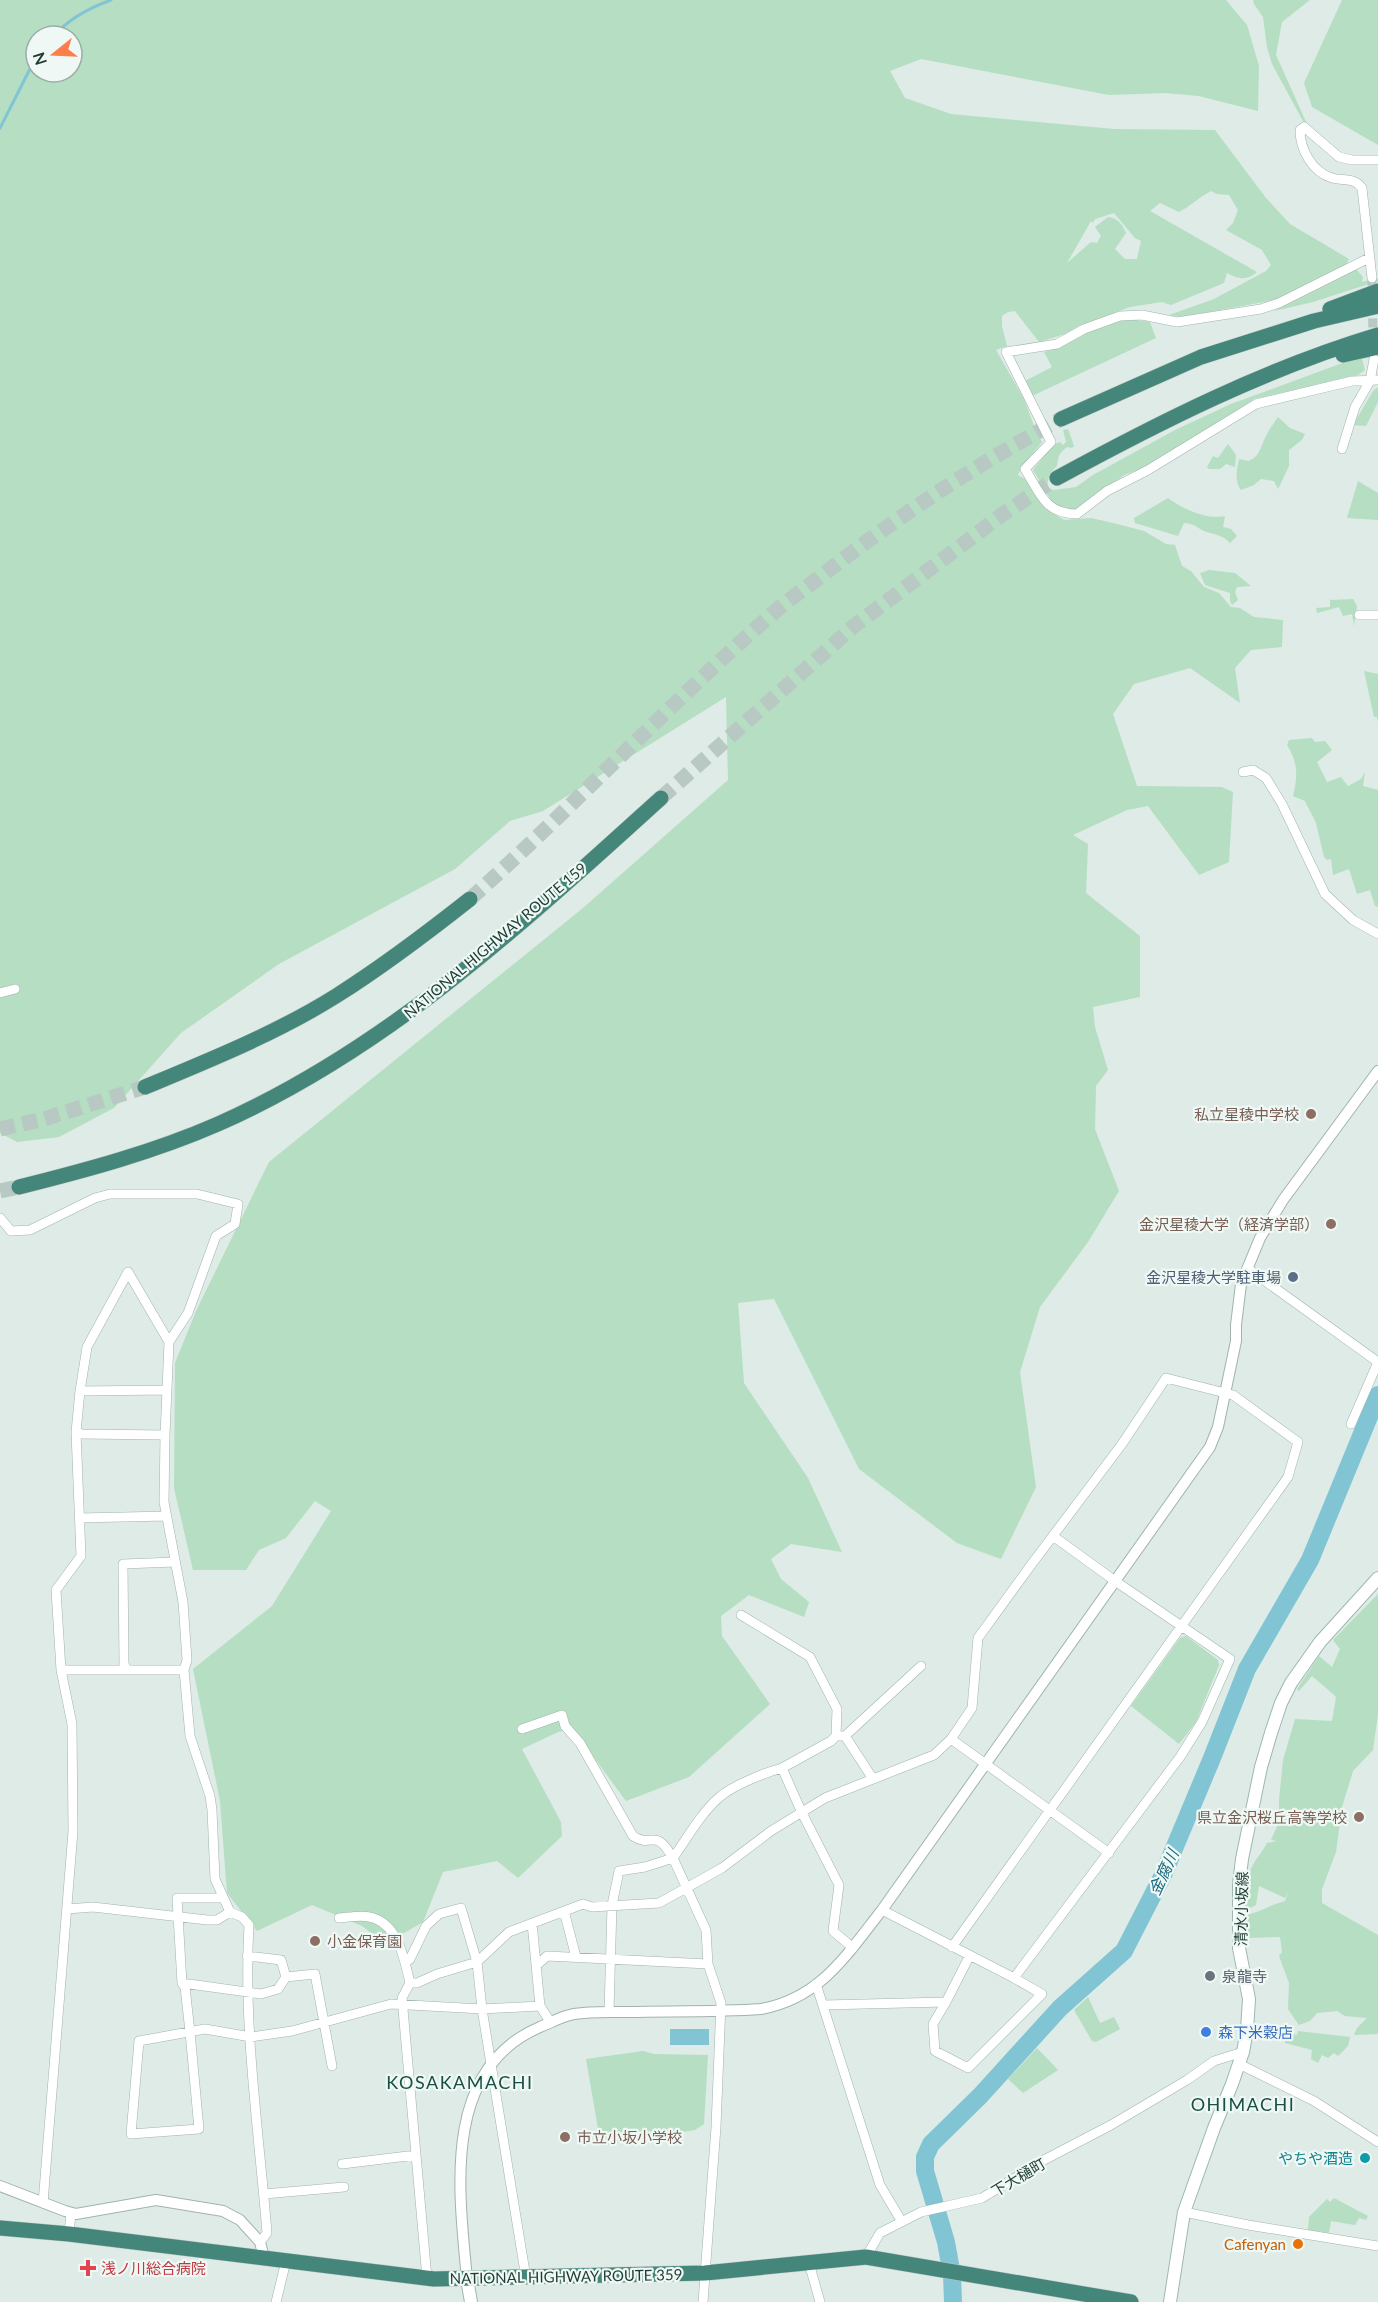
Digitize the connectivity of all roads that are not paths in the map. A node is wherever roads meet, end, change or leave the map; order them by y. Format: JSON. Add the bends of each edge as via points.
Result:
{"nodes":[{"id":1,"x":1378,"y":160,"type":"edge"},
{"id":2,"x":1369,"y":258,"type":"junction"},
{"id":3,"x":1375,"y":285,"type":"edge"},
{"id":4,"x":1378,"y":306,"type":"edge"},
{"id":5,"x":1378,"y":335,"type":"edge"},
{"id":6,"x":1376,"y":353,"type":"edge"},
{"id":7,"x":1201,"y":357,"type":"junction"},
{"id":8,"x":1374,"y":381,"type":"edge"},
{"id":9,"x":1061,"y":419,"type":"tunnel mouth"},
{"id":10,"x":1342,"y":449,"type":"dead end"},
{"id":11,"x":1092,"y":459,"type":"junction"},
{"id":12,"x":1057,"y":478,"type":"tunnel mouth"},
{"id":13,"x":1359,"y":615,"type":"dead end"},
{"id":14,"x":1378,"y":615,"type":"edge"},
{"id":15,"x":1243,"y":772,"type":"dead end"},
{"id":16,"x":661,"y":798,"type":"tunnel mouth"},
{"id":17,"x":470,"y":899,"type":"tunnel mouth"},
{"id":18,"x":1378,"y":934,"type":"edge"},
{"id":19,"x":15,"y":989,"type":"dead end"},
{"id":20,"x":0,"y":993,"type":"edge"},
{"id":21,"x":1378,"y":1071,"type":"edge"},
{"id":22,"x":145,"y":1087,"type":"tunnel mouth"},
{"id":23,"x":19,"y":1187,"type":"tunnel mouth"},
{"id":24,"x":0,"y":1218,"type":"edge"},
{"id":25,"x":1247,"y":1268,"type":"junction"},
{"id":26,"x":169,"y":1342,"type":"junction"},
{"id":27,"x":1378,"y":1362,"type":"edge"},
{"id":28,"x":167,"y":1390,"type":"junction"},
{"id":29,"x":80,"y":1391,"type":"junction"},
{"id":30,"x":1225,"y":1392,"type":"junction"},
{"id":31,"x":1351,"y":1424,"type":"dead end"},
{"id":32,"x":76,"y":1432,"type":"junction"},
{"id":33,"x":165,"y":1435,"type":"junction"},
{"id":34,"x":167,"y":1516,"type":"junction"},
{"id":35,"x":80,"y":1518,"type":"junction"},
{"id":36,"x":1053,"y":1536,"type":"junction"},
{"id":37,"x":175,"y":1562,"type":"junction"},
{"id":38,"x":1378,"y":1578,"type":"edge"},
{"id":39,"x":1115,"y":1581,"type":"junction"},
{"id":40,"x":741,"y":1616,"type":"dead end"},
{"id":41,"x":1182,"y":1625,"type":"junction"},
{"id":42,"x":921,"y":1666,"type":"dead end"},
{"id":43,"x":61,"y":1670,"type":"junction"},
{"id":44,"x":127,"y":1670,"type":"junction"},
{"id":45,"x":184,"y":1670,"type":"junction"},
{"id":46,"x":522,"y":1729,"type":"dead end"},
{"id":47,"x":840,"y":1736,"type":"junction"},
{"id":48,"x":951,"y":1739,"type":"junction"},
{"id":49,"x":985,"y":1764,"type":"junction"},
{"id":50,"x":782,"y":1768,"type":"junction"},
{"id":51,"x":873,"y":1779,"type":"junction"},
{"id":52,"x":1048,"y":1810,"type":"junction"},
{"id":53,"x":802,"y":1813,"type":"junction"},
{"id":54,"x":1109,"y":1853,"type":"junction"},
{"id":55,"x":673,"y":1858,"type":"junction"},
{"id":56,"x":687,"y":1888,"type":"junction"},
{"id":57,"x":223,"y":1898,"type":"junction"},
{"id":58,"x":612,"y":1905,"type":"junction"},
{"id":59,"x":67,"y":1909,"type":"junction"},
{"id":60,"x":882,"y":1910,"type":"junction"},
{"id":61,"x":564,"y":1911,"type":"junction"},
{"id":62,"x":230,"y":1912,"type":"junction"},
{"id":63,"x":178,"y":1917,"type":"junction"},
{"id":64,"x":339,"y":1918,"type":"dead end"},
{"id":65,"x":532,"y":1923,"type":"junction"},
{"id":66,"x":952,"y":1947,"type":"junction"},
{"id":67,"x":853,"y":1948,"type":"junction"},
{"id":68,"x":247,"y":1956,"type":"junction"},
{"id":69,"x":969,"y":1957,"type":"junction"},
{"id":70,"x":576,"y":1958,"type":"junction"},
{"id":71,"x":611,"y":1961,"type":"junction"},
{"id":72,"x":477,"y":1962,"type":"junction"},
{"id":73,"x":405,"y":1963,"type":"junction"},
{"id":74,"x":708,"y":1964,"type":"junction"},
{"id":75,"x":537,"y":1965,"type":"junction"},
{"id":76,"x":286,"y":1977,"type":"junction"},
{"id":77,"x":1014,"y":1978,"type":"junction"},
{"id":78,"x":182,"y":1983,"type":"junction"},
{"id":79,"x":410,"y":1983,"type":"junction"},
{"id":80,"x":816,"y":1984,"type":"junction"},
{"id":81,"x":249,"y":1994,"type":"junction"},
{"id":82,"x":946,"y":2002,"type":"junction"},
{"id":83,"x":402,"y":2004,"type":"junction"},
{"id":84,"x":824,"y":2005,"type":"junction"},
{"id":85,"x":540,"y":2006,"type":"junction"},
{"id":86,"x":482,"y":2009,"type":"junction"},
{"id":87,"x":720,"y":2011,"type":"junction"},
{"id":88,"x":609,"y":2012,"type":"junction"},
{"id":89,"x":325,"y":2020,"type":"junction"},
{"id":90,"x":551,"y":2023,"type":"junction"},
{"id":91,"x":190,"y":2032,"type":"junction"},
{"id":92,"x":251,"y":2037,"type":"junction"},
{"id":93,"x":1241,"y":2058,"type":"junction"},
{"id":94,"x":491,"y":2061,"type":"junction"},
{"id":95,"x":332,"y":2066,"type":"dead end"},
{"id":96,"x":1378,"y":2142,"type":"edge"},
{"id":97,"x":416,"y":2156,"type":"junction"},
{"id":98,"x":342,"y":2164,"type":"dead end"},
{"id":99,"x":0,"y":2186,"type":"edge"},
{"id":100,"x":344,"y":2187,"type":"dead end"},
{"id":101,"x":264,"y":2194,"type":"junction"},
{"id":102,"x":43,"y":2202,"type":"junction"},
{"id":103,"x":1184,"y":2212,"type":"junction"},
{"id":104,"x":71,"y":2213,"type":"junction"},
{"id":105,"x":902,"y":2222,"type":"junction"},
{"id":106,"x":0,"y":2228,"type":"edge"},
{"id":107,"x":69,"y":2234,"type":"junction"},
{"id":108,"x":260,"y":2242,"type":"junction"},
{"id":109,"x":1378,"y":2246,"type":"edge"},
{"id":110,"x":866,"y":2257,"type":"junction"},
{"id":111,"x":264,"y":2258,"type":"junction"},
{"id":112,"x":286,"y":2261,"type":"junction"},
{"id":113,"x":809,"y":2262,"type":"junction"},
{"id":114,"x":705,"y":2273,"type":"junction"},
{"id":115,"x":427,"y":2278,"type":"junction"},
{"id":116,"x":526,"y":2278,"type":"junction"},
{"id":117,"x":468,"y":2279,"type":"junction"},
{"id":118,"x":276,"y":2302,"type":"edge"},
{"id":119,"x":471,"y":2302,"type":"edge"},
{"id":120,"x":703,"y":2302,"type":"edge"},
{"id":121,"x":820,"y":2302,"type":"edge"},
{"id":122,"x":1131,"y":2302,"type":"edge"},
{"id":123,"x":1170,"y":2302,"type":"edge"}],
"edges":[{"from":1,"to":2,"type":"street","via":[[1340,158],[1304,127],[1300,130],[1302,150],[1318,170],[1331,177],[1356,181],[1362,188]]},
{"from":2,"to":3,"type":"street"},
{"from":2,"to":8,"type":"street","via":[[1261,309],[1188,322],[1120,316],[1057,344],[1006,352],[1051,442],[1025,469],[1048,505],[1071,514],[1077,514],[1107,490],[1148,470],[1256,404],[1352,381]]},
{"from":3,"to":7,"type":"highway"},
{"from":4,"to":7,"type":"highway","via":[[1314,321]]},
{"from":5,"to":11,"type":"highway","via":[[1226,392]]},
{"from":6,"to":8,"type":"street"},
{"from":6,"to":11,"type":"highway","via":[[1345,355],[1269,382]]},
{"from":7,"to":9,"type":"highway"},
{"from":8,"to":10,"type":"street","via":[[1354,407]]},
{"from":11,"to":12,"type":"highway"},
{"from":13,"to":14,"type":"street"},
{"from":15,"to":18,"type":"street","via":[[1253,770],[1266,778],[1325,894],[1353,920]]},
{"from":16,"to":23,"type":"highway","name":"NATIONAL HIGHWAY ROUTE 159","via":[[452,980],[323,1069],[176,1142]]},
{"from":17,"to":22,"type":"highway","via":[[335,996],[237,1047]]},
{"from":19,"to":20,"type":"street"},
{"from":21,"to":25,"type":"street","via":[[1283,1200]]},
{"from":24,"to":26,"type":"street","via":[[11,1231],[30,1230],[110,1194],[197,1194],[238,1204],[235,1224],[216,1236],[188,1313]]},
{"from":25,"to":27,"type":"street"},
{"from":25,"to":30,"type":"street","via":[[1240,1290],[1236,1341]]},
{"from":26,"to":28,"type":"street"},
{"from":26,"to":29,"type":"street","via":[[128,1272],[87,1347]]},
{"from":27,"to":31,"type":"street"},
{"from":28,"to":29,"type":"street"},
{"from":28,"to":33,"type":"street"},
{"from":29,"to":32,"type":"street"},
{"from":30,"to":36,"type":"street","via":[[1166,1378]]},
{"from":30,"to":39,"type":"street","via":[[1210,1447]]},
{"from":30,"to":41,"type":"street","via":[[1298,1442],[1288,1477]]},
{"from":32,"to":33,"type":"street"},
{"from":32,"to":35,"type":"street"},
{"from":33,"to":34,"type":"street"},
{"from":34,"to":35,"type":"street"},
{"from":34,"to":37,"type":"street"},
{"from":35,"to":43,"type":"street","via":[[81,1556],[56,1590]]},
{"from":36,"to":39,"type":"street"},
{"from":36,"to":48,"type":"street","via":[[978,1638],[972,1708]]},
{"from":37,"to":44,"type":"street","via":[[123,1564]]},
{"from":37,"to":45,"type":"street","via":[[183,1602],[187,1660]]},
{"from":38,"to":93,"type":"main road","name":"清水小坂線","via":[[1320,1642],[1291,1683],[1281,1702],[1261,1767],[1239,1884],[1239,1948],[1249,1999]]},
{"from":39,"to":41,"type":"street"},
{"from":39,"to":49,"type":"street"},
{"from":40,"to":47,"type":"street","via":[[810,1657],[837,1709]]},
{"from":41,"to":52,"type":"street"},
{"from":41,"to":54,"type":"street","via":[[1230,1659],[1202,1722]]},
{"from":42,"to":47,"type":"street"},
{"from":43,"to":44,"type":"street"},
{"from":43,"to":59,"type":"street","via":[[72,1724],[73,1831]]},
{"from":44,"to":45,"type":"street"},
{"from":45,"to":57,"type":"street","via":[[190,1736],[210,1796],[215,1879]]},
{"from":46,"to":55,"type":"street","via":[[562,1715],[633,1836],[658,1840]]},
{"from":47,"to":50,"type":"street"},
{"from":47,"to":51,"type":"street"},
{"from":48,"to":49,"type":"street"},
{"from":48,"to":51,"type":"street","via":[[934,1755]]},
{"from":49,"to":52,"type":"street"},
{"from":49,"to":60,"type":"street"},
{"from":50,"to":53,"type":"street"},
{"from":50,"to":55,"type":"street","via":[[723,1794]]},
{"from":51,"to":53,"type":"street","via":[[825,1798]]},
{"from":52,"to":54,"type":"street"},
{"from":52,"to":66,"type":"street"},
{"from":53,"to":56,"type":"street"},
{"from":53,"to":67,"type":"street","via":[[839,1885],[833,1931]]},
{"from":54,"to":77,"type":"street"},
{"from":55,"to":56,"type":"street"},
{"from":55,"to":58,"type":"street","via":[[619,1871]]},
{"from":56,"to":58,"type":"street","via":[[659,1903]]},
{"from":56,"to":74,"type":"street","via":[[706,1930]]},
{"from":57,"to":62,"type":"street"},
{"from":57,"to":63,"type":"street","via":[[177,1898]]},
{"from":58,"to":61,"type":"street","via":[[583,1904]]},
{"from":58,"to":71,"type":"street"},
{"from":59,"to":63,"type":"street","via":[[93,1907]]},
{"from":59,"to":102,"type":"street"},
{"from":60,"to":66,"type":"street"},
{"from":60,"to":67,"type":"street"},
{"from":61,"to":65,"type":"street"},
{"from":61,"to":70,"type":"street"},
{"from":62,"to":63,"type":"street","via":[[217,1920]]},
{"from":62,"to":68,"type":"street","via":[[249,1925]]},
{"from":63,"to":78,"type":"street"},
{"from":64,"to":73,"type":"street","via":[[378,1919],[391,1931]]},
{"from":65,"to":72,"type":"street","via":[[509,1932]]},
{"from":65,"to":75,"type":"street"},
{"from":66,"to":69,"type":"street"},
{"from":67,"to":80,"type":"street","via":[[834,1971]]},
{"from":68,"to":76,"type":"street","via":[[281,1960]]},
{"from":68,"to":81,"type":"street"},
{"from":69,"to":77,"type":"street"},
{"from":69,"to":82,"type":"street"},
{"from":70,"to":71,"type":"street"},
{"from":70,"to":75,"type":"street","via":[[547,1956]]},
{"from":71,"to":74,"type":"street"},
{"from":71,"to":88,"type":"street"},
{"from":72,"to":73,"type":"street","via":[[461,1908],[439,1914],[426,1926]]},
{"from":72,"to":79,"type":"street"},
{"from":72,"to":86,"type":"street"},
{"from":73,"to":79,"type":"street"},
{"from":74,"to":87,"type":"street"},
{"from":75,"to":85,"type":"street"},
{"from":76,"to":81,"type":"street","via":[[278,1989]]},
{"from":76,"to":89,"type":"street","via":[[315,1974]]},
{"from":77,"to":82,"type":"street","via":[[1042,1994],[968,2068],[935,2051],[933,2024]]},
{"from":78,"to":81,"type":"street"},
{"from":78,"to":91,"type":"street"},
{"from":79,"to":83,"type":"street"},
{"from":80,"to":84,"type":"street"},
{"from":80,"to":87,"type":"street","via":[[790,2002],[776,2006]]},
{"from":81,"to":92,"type":"street"},
{"from":82,"to":84,"type":"street"},
{"from":83,"to":86,"type":"street"},
{"from":83,"to":89,"type":"street"},
{"from":83,"to":97,"type":"street"},
{"from":84,"to":105,"type":"street","via":[[880,2185]]},
{"from":85,"to":86,"type":"street"},
{"from":85,"to":90,"type":"street"},
{"from":86,"to":94,"type":"street"},
{"from":87,"to":88,"type":"street"},
{"from":87,"to":114,"type":"street"},
{"from":88,"to":90,"type":"street","via":[[573,2014]]},
{"from":89,"to":92,"type":"street","via":[[292,2031]]},
{"from":89,"to":95,"type":"street"},
{"from":90,"to":94,"type":"street","via":[[508,2044]]},
{"from":91,"to":91,"type":"street","via":[[199,2128],[131,2134],[139,2041]]},
{"from":91,"to":92,"type":"street","via":[[206,2029]]},
{"from":92,"to":101,"type":"street"},
{"from":93,"to":96,"type":"street"},
{"from":93,"to":103,"type":"main road","name":"清水小坂線"},
{"from":93,"to":105,"type":"street","name":"下大樋町","via":[[1214,2061],[1188,2080],[982,2198],[921,2212]]},
{"from":94,"to":116,"type":"street"},
{"from":94,"to":117,"type":"street","via":[[471,2098],[464,2128],[463,2221]]},
{"from":97,"to":98,"type":"street"},
{"from":97,"to":115,"type":"street"},
{"from":99,"to":102,"type":"street"},
{"from":100,"to":101,"type":"street"},
{"from":101,"to":108,"type":"street","via":[[267,2233]]},
{"from":102,"to":104,"type":"street"},
{"from":103,"to":109,"type":"street"},
{"from":103,"to":123,"type":"main road","name":"清水小坂線"},
{"from":104,"to":107,"type":"street"},
{"from":104,"to":108,"type":"street","via":[[156,2200],[223,2211],[240,2220]]},
{"from":105,"to":110,"type":"street","name":"下大樋町","via":[[880,2234]]},
{"from":106,"to":107,"type":"highway","name":"NATIONAL HIGHWAY ROUTE 359"},
{"from":107,"to":111,"type":"highway","name":"NATIONAL HIGHWAY ROUTE 359"},
{"from":108,"to":111,"type":"street"},
{"from":110,"to":113,"type":"highway","name":"NATIONAL HIGHWAY ROUTE 359"},
{"from":110,"to":122,"type":"highway","name":"NATIONAL HIGHWAY ROUTE 359"},
{"from":111,"to":112,"type":"highway","name":"NATIONAL HIGHWAY ROUTE 359"},
{"from":112,"to":115,"type":"highway","name":"NATIONAL HIGHWAY ROUTE 359"},
{"from":112,"to":118,"type":"street"},
{"from":113,"to":114,"type":"highway","name":"NATIONAL HIGHWAY ROUTE 359"},
{"from":113,"to":121,"type":"street"},
{"from":114,"to":116,"type":"highway","name":"NATIONAL HIGHWAY ROUTE 359"},
{"from":114,"to":120,"type":"street"},
{"from":115,"to":117,"type":"highway","name":"NATIONAL HIGHWAY ROUTE 359"},
{"from":116,"to":117,"type":"highway","name":"NATIONAL HIGHWAY ROUTE 359"},
{"from":117,"to":119,"type":"main road"}]}
